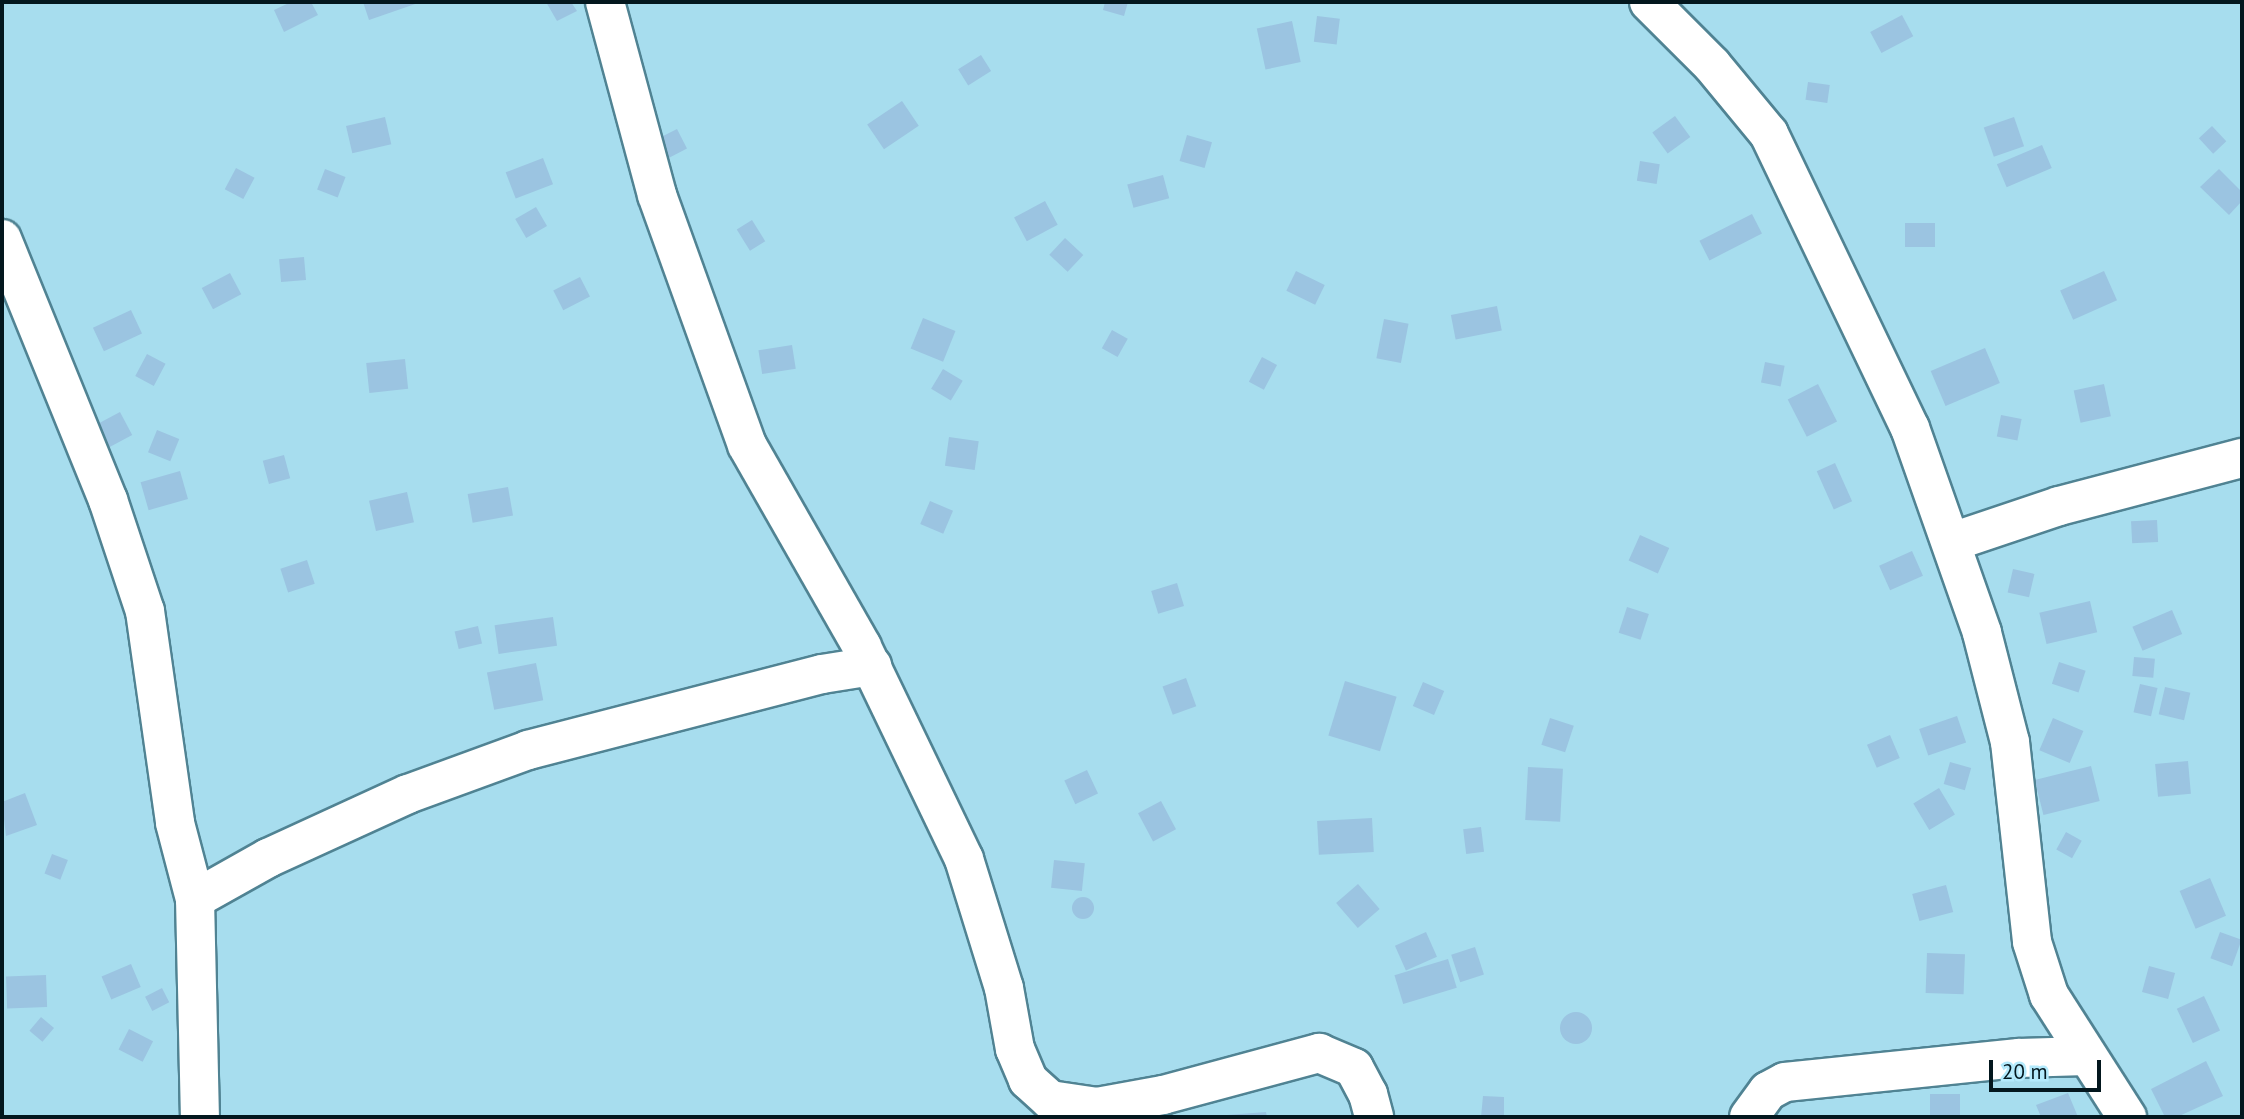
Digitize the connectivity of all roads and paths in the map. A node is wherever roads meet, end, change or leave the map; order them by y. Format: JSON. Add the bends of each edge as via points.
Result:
{"nodes":[{"id":1,"x":605,"y":2,"type":"edge"},
{"id":2,"x":1648,"y":2,"type":"edge"},
{"id":3,"x":2,"y":239,"type":"edge"},
{"id":4,"x":2242,"y":458,"type":"edge"},
{"id":5,"x":1952,"y":542,"type":"junction"},
{"id":6,"x":872,"y":666,"type":"junction"},
{"id":7,"x":195,"y":898,"type":"junction"},
{"id":8,"x":2086,"y":1056,"type":"junction"},
{"id":9,"x":200,"y":1117,"type":"edge"},
{"id":10,"x":1374,"y":1117,"type":"edge"},
{"id":11,"x":1749,"y":1117,"type":"edge"},
{"id":12,"x":2127,"y":1117,"type":"edge"}],
"edges":[{"from":1,"to":6,"type":"street","via":[[657,195],[747,445]]},
{"from":2,"to":5,"type":"street","via":[[1712,65],[1769,134],[1874,346]]},
{"from":3,"to":7,"type":"street","via":[[134,568],[155,663],[175,823]]},
{"from":4,"to":5,"type":"street","via":[[2059,506]]},
{"from":5,"to":8,"type":"street","via":[[2010,742],[2032,943],[2049,995]]},
{"from":6,"to":7,"type":"street","via":[[822,674],[528,750],[408,794],[268,858]]},
{"from":6,"to":10,"type":"street","via":[[964,859],[1004,988],[1015,1049],[1028,1080],[1050,1100],[1097,1107],[1163,1095],[1319,1054],[1354,1068]]},
{"from":7,"to":9,"type":"street"},
{"from":8,"to":11,"type":"street","via":[[2019,1058],[1785,1083],[1768,1091]]},
{"from":8,"to":12,"type":"street"}]}
